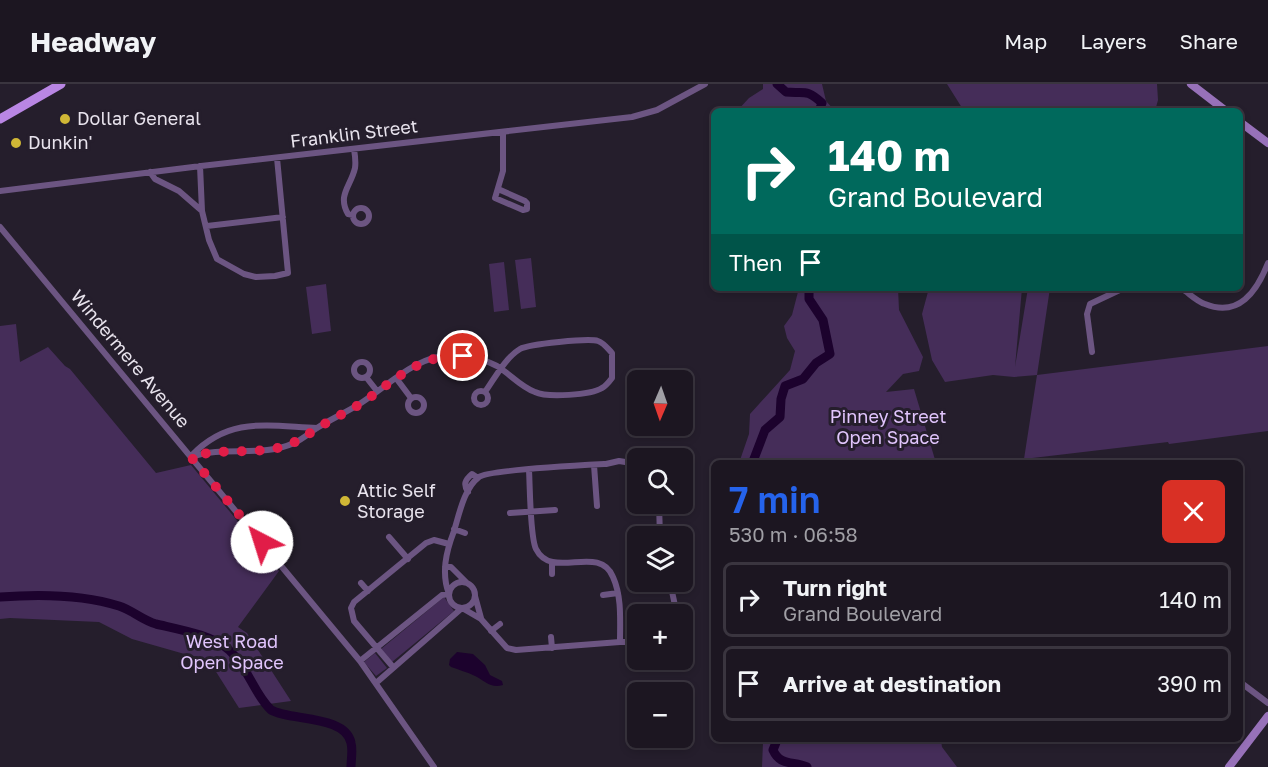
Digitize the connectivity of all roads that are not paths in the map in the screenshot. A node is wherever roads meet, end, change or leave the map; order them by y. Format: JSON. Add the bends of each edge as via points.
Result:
{"nodes":[{"id":1,"x":61,"y":84,"type":"edge"},
{"id":2,"x":705,"y":84,"type":"edge"},
{"id":3,"x":1191,"y":84,"type":"edge"},
{"id":4,"x":1220,"y":108,"type":"edge"},
{"id":5,"x":0,"y":119,"type":"edge"},
{"id":6,"x":1243,"y":124,"type":"edge"},
{"id":7,"x":503,"y":132,"type":"junction"},
{"id":8,"x":1268,"y":143,"type":"edge"},
{"id":9,"x":354,"y":148,"type":"junction"},
{"id":10,"x":277,"y":158,"type":"junction"},
{"id":11,"x":200,"y":166,"type":"junction"},
{"id":12,"x":150,"y":172,"type":"junction"},
{"id":13,"x":498,"y":189,"type":"junction"},
{"id":14,"x":0,"y":191,"type":"edge"},
{"id":15,"x":202,"y":211,"type":"junction"},
{"id":16,"x":353,"y":215,"type":"dead end"},
{"id":17,"x":283,"y":218,"type":"junction"},
{"id":18,"x":207,"y":226,"type":"junction"},
{"id":19,"x":0,"y":227,"type":"edge"},
{"id":20,"x":1267,"y":266,"type":"edge"},
{"id":21,"x":1118,"y":291,"type":"edge"},
{"id":22,"x":1185,"y":291,"type":"edge"},
{"id":23,"x":1092,"y":352,"type":"dead end"},
{"id":24,"x":501,"y":369,"type":"junction"},
{"id":25,"x":366,"y":377,"type":"dead end"},
{"id":26,"x":396,"y":378,"type":"junction"},
{"id":27,"x":377,"y":392,"type":"junction"},
{"id":28,"x":484,"y":392,"type":"dead end"},
{"id":29,"x":411,"y":398,"type":"dead end"},
{"id":30,"x":318,"y":428,"type":"junction"},
{"id":31,"x":191,"y":457,"type":"junction"},
{"id":32,"x":627,"y":462,"type":"edge"},
{"id":33,"x":594,"y":465,"type":"junction"},
{"id":34,"x":529,"y":470,"type":"junction"},
{"id":35,"x":597,"y":506,"type":"dead end"},
{"id":36,"x":555,"y":510,"type":"dead end"},
{"id":37,"x":532,"y":512,"type":"junction"},
{"id":38,"x":510,"y":513,"type":"dead end"},
{"id":39,"x":454,"y":529,"type":"junction"},
{"id":40,"x":465,"y":533,"type":"dead end"},
{"id":41,"x":389,"y":537,"type":"dead end"},
{"id":42,"x":449,"y":544,"type":"junction"},
{"id":43,"x":408,"y":559,"type":"junction"},
{"id":44,"x":552,"y":562,"type":"junction"},
{"id":45,"x":445,"y":567,"type":"junction"},
{"id":46,"x":552,"y":574,"type":"dead end"},
{"id":47,"x":361,"y":583,"type":"dead end"},
{"id":48,"x":467,"y":583,"type":"junction"},
{"id":49,"x":368,"y":591,"type":"junction"},
{"id":50,"x":618,"y":593,"type":"junction"},
{"id":51,"x":449,"y":594,"type":"junction"},
{"id":52,"x":603,"y":595,"type":"dead end"},
{"id":53,"x":475,"y":596,"type":"junction"},
{"id":54,"x":462,"y":608,"type":"junction"},
{"id":55,"x":481,"y":618,"type":"junction"},
{"id":56,"x":500,"y":624,"type":"dead end"},
{"id":57,"x":491,"y":631,"type":"junction"},
{"id":58,"x":551,"y":637,"type":"dead end"},
{"id":59,"x":620,"y":642,"type":"junction"},
{"id":60,"x":627,"y":642,"type":"edge"},
{"id":61,"x":552,"y":648,"type":"junction"},
{"id":62,"x":376,"y":649,"type":"junction"},
{"id":63,"x":360,"y":661,"type":"junction"},
{"id":64,"x":393,"y":667,"type":"junction"},
{"id":65,"x":376,"y":683,"type":"junction"},
{"id":66,"x":1243,"y":684,"type":"edge"},
{"id":67,"x":1268,"y":703,"type":"edge"},
{"id":68,"x":1268,"y":716,"type":"edge"},
{"id":69,"x":434,"y":767,"type":"edge"},
{"id":70,"x":1229,"y":767,"type":"edge"}],
"edges":[{"from":1,"to":5,"type":"main road"},
{"from":2,"to":7,"type":"street","name":"Franklin Street","via":[[657,110],[632,117]]},
{"from":3,"to":4,"type":"main road"},
{"from":6,"to":8,"type":"main road"},
{"from":7,"to":9,"type":"street","name":"Franklin Street"},
{"from":7,"to":13,"type":"street","via":[[504,171]]},
{"from":9,"to":10,"type":"street","name":"Franklin Street"},
{"from":9,"to":16,"type":"street","via":[[355,168],[343,193],[348,214]]},
{"from":10,"to":11,"type":"street","name":"Franklin Street"},
{"from":10,"to":17,"type":"street"},
{"from":11,"to":12,"type":"street","name":"Franklin Street"},
{"from":11,"to":15,"type":"street"},
{"from":12,"to":14,"type":"street","name":"Franklin Street"},
{"from":12,"to":15,"type":"street"},
{"from":13,"to":13,"type":"street","via":[[498,200],[527,209],[525,201]]},
{"from":15,"to":18,"type":"street"},
{"from":17,"to":18,"type":"street"},
{"from":17,"to":18,"type":"street","via":[[288,273],[274,276],[256,276],[217,259]]},
{"from":19,"to":31,"type":"street","name":"Windermere Avenue"},
{"from":20,"to":22,"type":"street","via":[[1251,296],[1235,305],[1217,308]]},
{"from":21,"to":23,"type":"street","via":[[1090,304],[1087,314]]},
{"from":24,"to":24,"type":"street","via":[[525,347],[587,340],[599,341],[612,353],[612,378],[602,388],[584,393],[543,395],[529,390]]},
{"from":24,"to":26,"type":"street","via":[[482,360],[451,355],[422,362]]},
{"from":24,"to":28,"type":"street"},
{"from":25,"to":27,"type":"street"},
{"from":26,"to":27,"type":"street"},
{"from":26,"to":29,"type":"street"},
{"from":27,"to":30,"type":"street"},
{"from":30,"to":31,"type":"street","via":[[277,449],[207,451]]},
{"from":30,"to":31,"type":"street","via":[[270,424],[240,427],[217,436]]},
{"from":31,"to":63,"type":"street","name":"Windermere Avenue"},
{"from":32,"to":33,"type":"street"},
{"from":33,"to":34,"type":"street"},
{"from":33,"to":35,"type":"street"},
{"from":34,"to":37,"type":"street"},
{"from":34,"to":39,"type":"street","via":[[478,478],[468,492]]},
{"from":36,"to":37,"type":"street"},
{"from":37,"to":38,"type":"street"},
{"from":37,"to":44,"type":"street","via":[[537,550]]},
{"from":39,"to":40,"type":"street"},
{"from":39,"to":42,"type":"street"},
{"from":41,"to":43,"type":"street"},
{"from":42,"to":43,"type":"street","via":[[434,540]]},
{"from":42,"to":45,"type":"street"},
{"from":43,"to":49,"type":"street"},
{"from":44,"to":46,"type":"street"},
{"from":44,"to":50,"type":"street","via":[[603,564]]},
{"from":45,"to":48,"type":"street","via":[[451,567]]},
{"from":45,"to":51,"type":"street"},
{"from":47,"to":49,"type":"street"},
{"from":48,"to":51,"type":"street","via":[[455,584]]},
{"from":48,"to":53,"type":"street"},
{"from":49,"to":62,"type":"street","via":[[354,602],[351,615]]},
{"from":50,"to":52,"type":"street"},
{"from":50,"to":59,"type":"street"},
{"from":51,"to":54,"type":"street","via":[[451,602]]},
{"from":51,"to":62,"type":"street","via":[[442,595]]},
{"from":53,"to":54,"type":"street","via":[[472,603]]},
{"from":53,"to":55,"type":"street"},
{"from":54,"to":55,"type":"street"},
{"from":54,"to":64,"type":"street"},
{"from":55,"to":57,"type":"street"},
{"from":56,"to":57,"type":"street"},
{"from":57,"to":61,"type":"street","via":[[507,648]]},
{"from":58,"to":61,"type":"street"},
{"from":59,"to":60,"type":"street"},
{"from":59,"to":61,"type":"street"},
{"from":62,"to":63,"type":"street"},
{"from":62,"to":64,"type":"street"},
{"from":63,"to":65,"type":"street","name":"Windermere Avenue"},
{"from":64,"to":65,"type":"street"},
{"from":65,"to":69,"type":"street","name":"Windermere Avenue"},
{"from":66,"to":67,"type":"street"},
{"from":68,"to":70,"type":"main road"}]}
